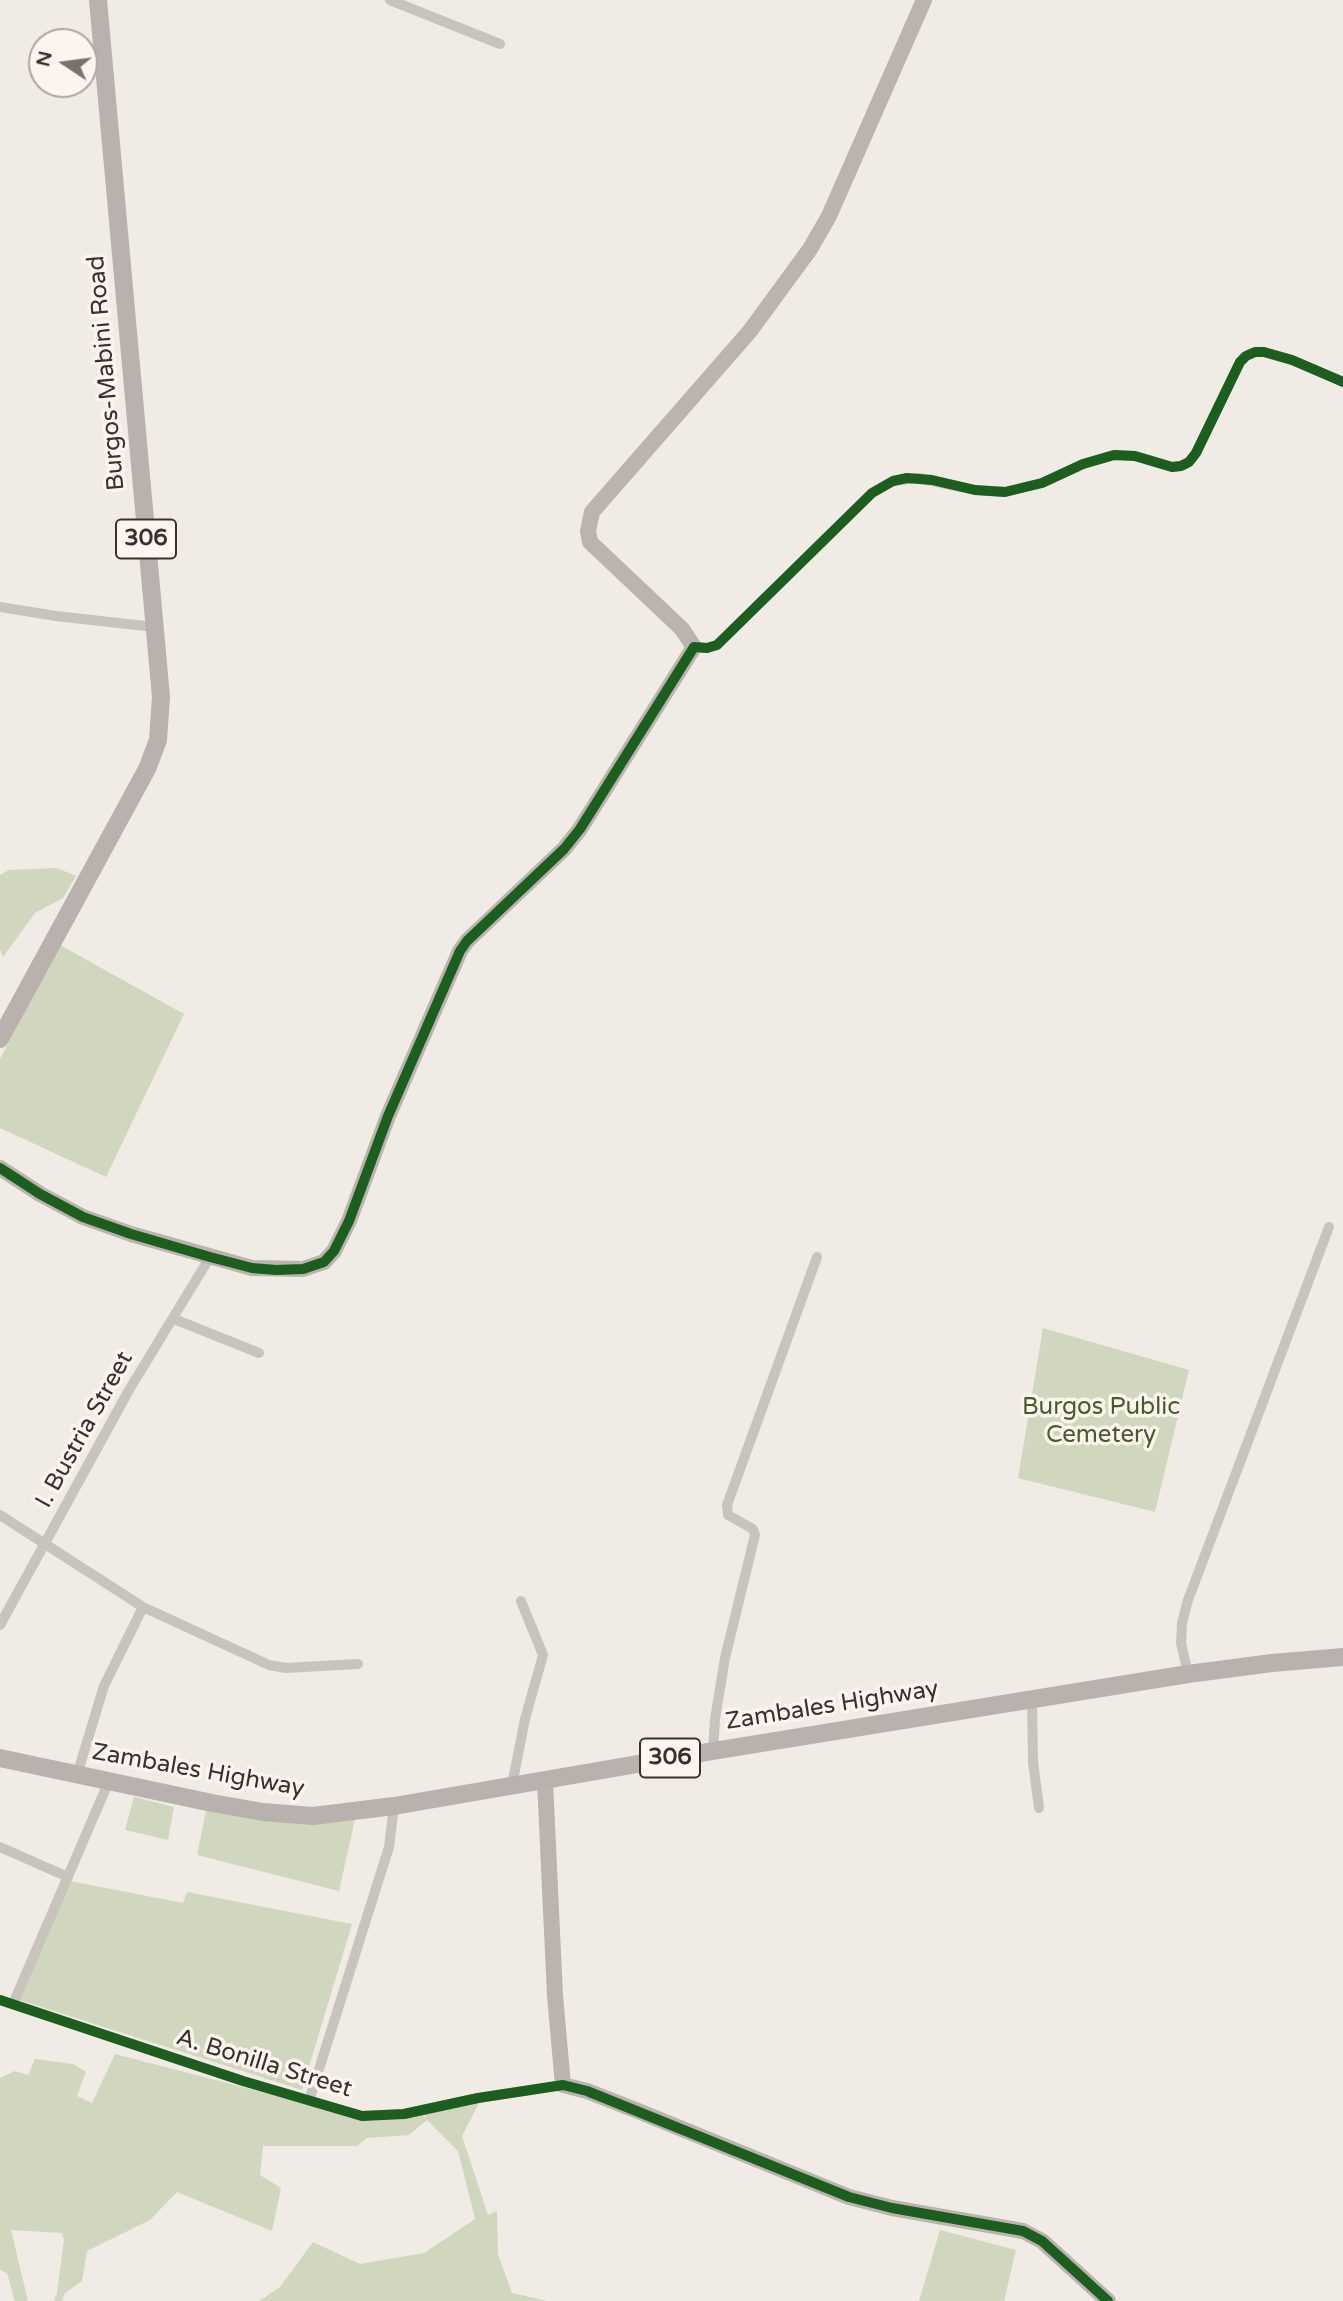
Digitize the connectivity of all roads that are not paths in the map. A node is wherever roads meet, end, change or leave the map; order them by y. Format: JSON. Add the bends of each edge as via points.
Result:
{"nodes":[{"id":1,"x":98,"y":0,"type":"edge"},
{"id":2,"x":390,"y":0,"type":"edge"},
{"id":3,"x":923,"y":0,"type":"edge"},
{"id":4,"x":500,"y":44,"type":"dead end"},
{"id":5,"x":1343,"y":382,"type":"edge"},
{"id":6,"x":0,"y":607,"type":"edge"},
{"id":7,"x":154,"y":627,"type":"junction"},
{"id":8,"x":694,"y":647,"type":"junction"},
{"id":9,"x":0,"y":1039,"type":"edge"},
{"id":10,"x":0,"y":1168,"type":"edge"},
{"id":11,"x":1329,"y":1227,"type":"dead end"},
{"id":12,"x":210,"y":1257,"type":"junction"},
{"id":13,"x":817,"y":1257,"type":"dead end"},
{"id":14,"x":173,"y":1319,"type":"junction"},
{"id":15,"x":260,"y":1353,"type":"dead end"},
{"id":16,"x":0,"y":1515,"type":"edge"},
{"id":17,"x":44,"y":1545,"type":"junction"},
{"id":18,"x":521,"y":1601,"type":"dead end"},
{"id":19,"x":143,"y":1607,"type":"junction"},
{"id":20,"x":0,"y":1625,"type":"edge"},
{"id":21,"x":1343,"y":1657,"type":"edge"},
{"id":22,"x":358,"y":1664,"type":"dead end"},
{"id":23,"x":1188,"y":1674,"type":"junction"},
{"id":24,"x":1032,"y":1699,"type":"junction"},
{"id":25,"x":713,"y":1751,"type":"junction"},
{"id":26,"x":0,"y":1758,"type":"edge"},
{"id":27,"x":77,"y":1775,"type":"junction"},
{"id":28,"x":545,"y":1781,"type":"junction"},
{"id":29,"x":109,"y":1782,"type":"junction"},
{"id":30,"x":512,"y":1785,"type":"junction"},
{"id":31,"x":394,"y":1806,"type":"junction"},
{"id":32,"x":1039,"y":1808,"type":"dead end"},
{"id":33,"x":0,"y":1847,"type":"edge"},
{"id":34,"x":68,"y":1877,"type":"junction"},
{"id":35,"x":0,"y":2000,"type":"edge"},
{"id":36,"x":13,"y":2004,"type":"junction"},
{"id":37,"x":563,"y":2085,"type":"junction"},
{"id":38,"x":309,"y":2101,"type":"junction"},
{"id":39,"x":1108,"y":2301,"type":"edge"}],
"edges":[{"from":1,"to":7,"type":"main road","name":"Burgos-Mabini Road","number":"306"},
{"from":2,"to":4,"type":"street"},
{"from":3,"to":8,"type":"street","via":[[829,216],[810,248],[750,331],[592,512],[590,542],[682,629]]},
{"from":5,"to":8,"type":"street","via":[[1292,360],[1255,352],[1240,362],[1196,453],[1181,466],[1114,454],[1042,483],[1004,492],[918,478],[893,481],[872,493],[717,645]]},
{"from":6,"to":7,"type":"street"},
{"from":7,"to":9,"type":"main road","name":"Burgos-Mabini Road","number":"306","via":[[161,697],[158,740],[147,769]]},
{"from":8,"to":12,"type":"street","via":[[580,829],[460,951],[334,1251],[324,1262],[303,1269],[252,1268]]},
{"from":10,"to":12,"type":"street","via":[[83,1217]]},
{"from":11,"to":23,"type":"street","via":[[1188,1600],[1181,1643]]},
{"from":12,"to":14,"type":"street","name":"I. Bustria Street"},
{"from":13,"to":25,"type":"street","via":[[727,1505],[728,1516],[753,1529],[755,1535],[721,1681]]},
{"from":14,"to":15,"type":"street"},
{"from":14,"to":17,"type":"street","name":"I. Bustria Street"},
{"from":16,"to":17,"type":"street"},
{"from":17,"to":19,"type":"street"},
{"from":17,"to":20,"type":"street","name":"I. Bustria Street"},
{"from":18,"to":30,"type":"street","via":[[543,1655]]},
{"from":19,"to":22,"type":"street","via":[[278,1668]]},
{"from":19,"to":27,"type":"street","via":[[104,1686]]},
{"from":21,"to":23,"type":"main road","name":"Zambales Highway","number":"306"},
{"from":23,"to":24,"type":"main road","name":"Zambales Highway","number":"306"},
{"from":24,"to":25,"type":"main road","name":"Zambales Highway","number":"306"},
{"from":24,"to":32,"type":"street"},
{"from":25,"to":28,"type":"main road","name":"Zambales Highway","number":"306"},
{"from":26,"to":27,"type":"main road","name":"Zambales Highway","number":"306"},
{"from":27,"to":29,"type":"main road","name":"Zambales Highway","number":"306"},
{"from":28,"to":30,"type":"main road","name":"Zambales Highway","number":"306"},
{"from":28,"to":37,"type":"street"},
{"from":29,"to":31,"type":"main road","name":"Zambales Highway","number":"306","via":[[274,1813],[313,1816]]},
{"from":29,"to":34,"type":"street"},
{"from":30,"to":31,"type":"main road","name":"Zambales Highway","number":"306"},
{"from":31,"to":38,"type":"street","via":[[389,1847]]},
{"from":33,"to":34,"type":"street"},
{"from":34,"to":36,"type":"street"},
{"from":35,"to":36,"type":"street","name":"A. Bonilla Street"},
{"from":36,"to":38,"type":"street","name":"A. Bonilla Street"},
{"from":37,"to":38,"type":"street","name":"A. Bonilla Street","via":[[378,2117],[345,2113]]},
{"from":37,"to":39,"type":"street","via":[[849,2197],[1023,2231],[1042,2241]]}]}
